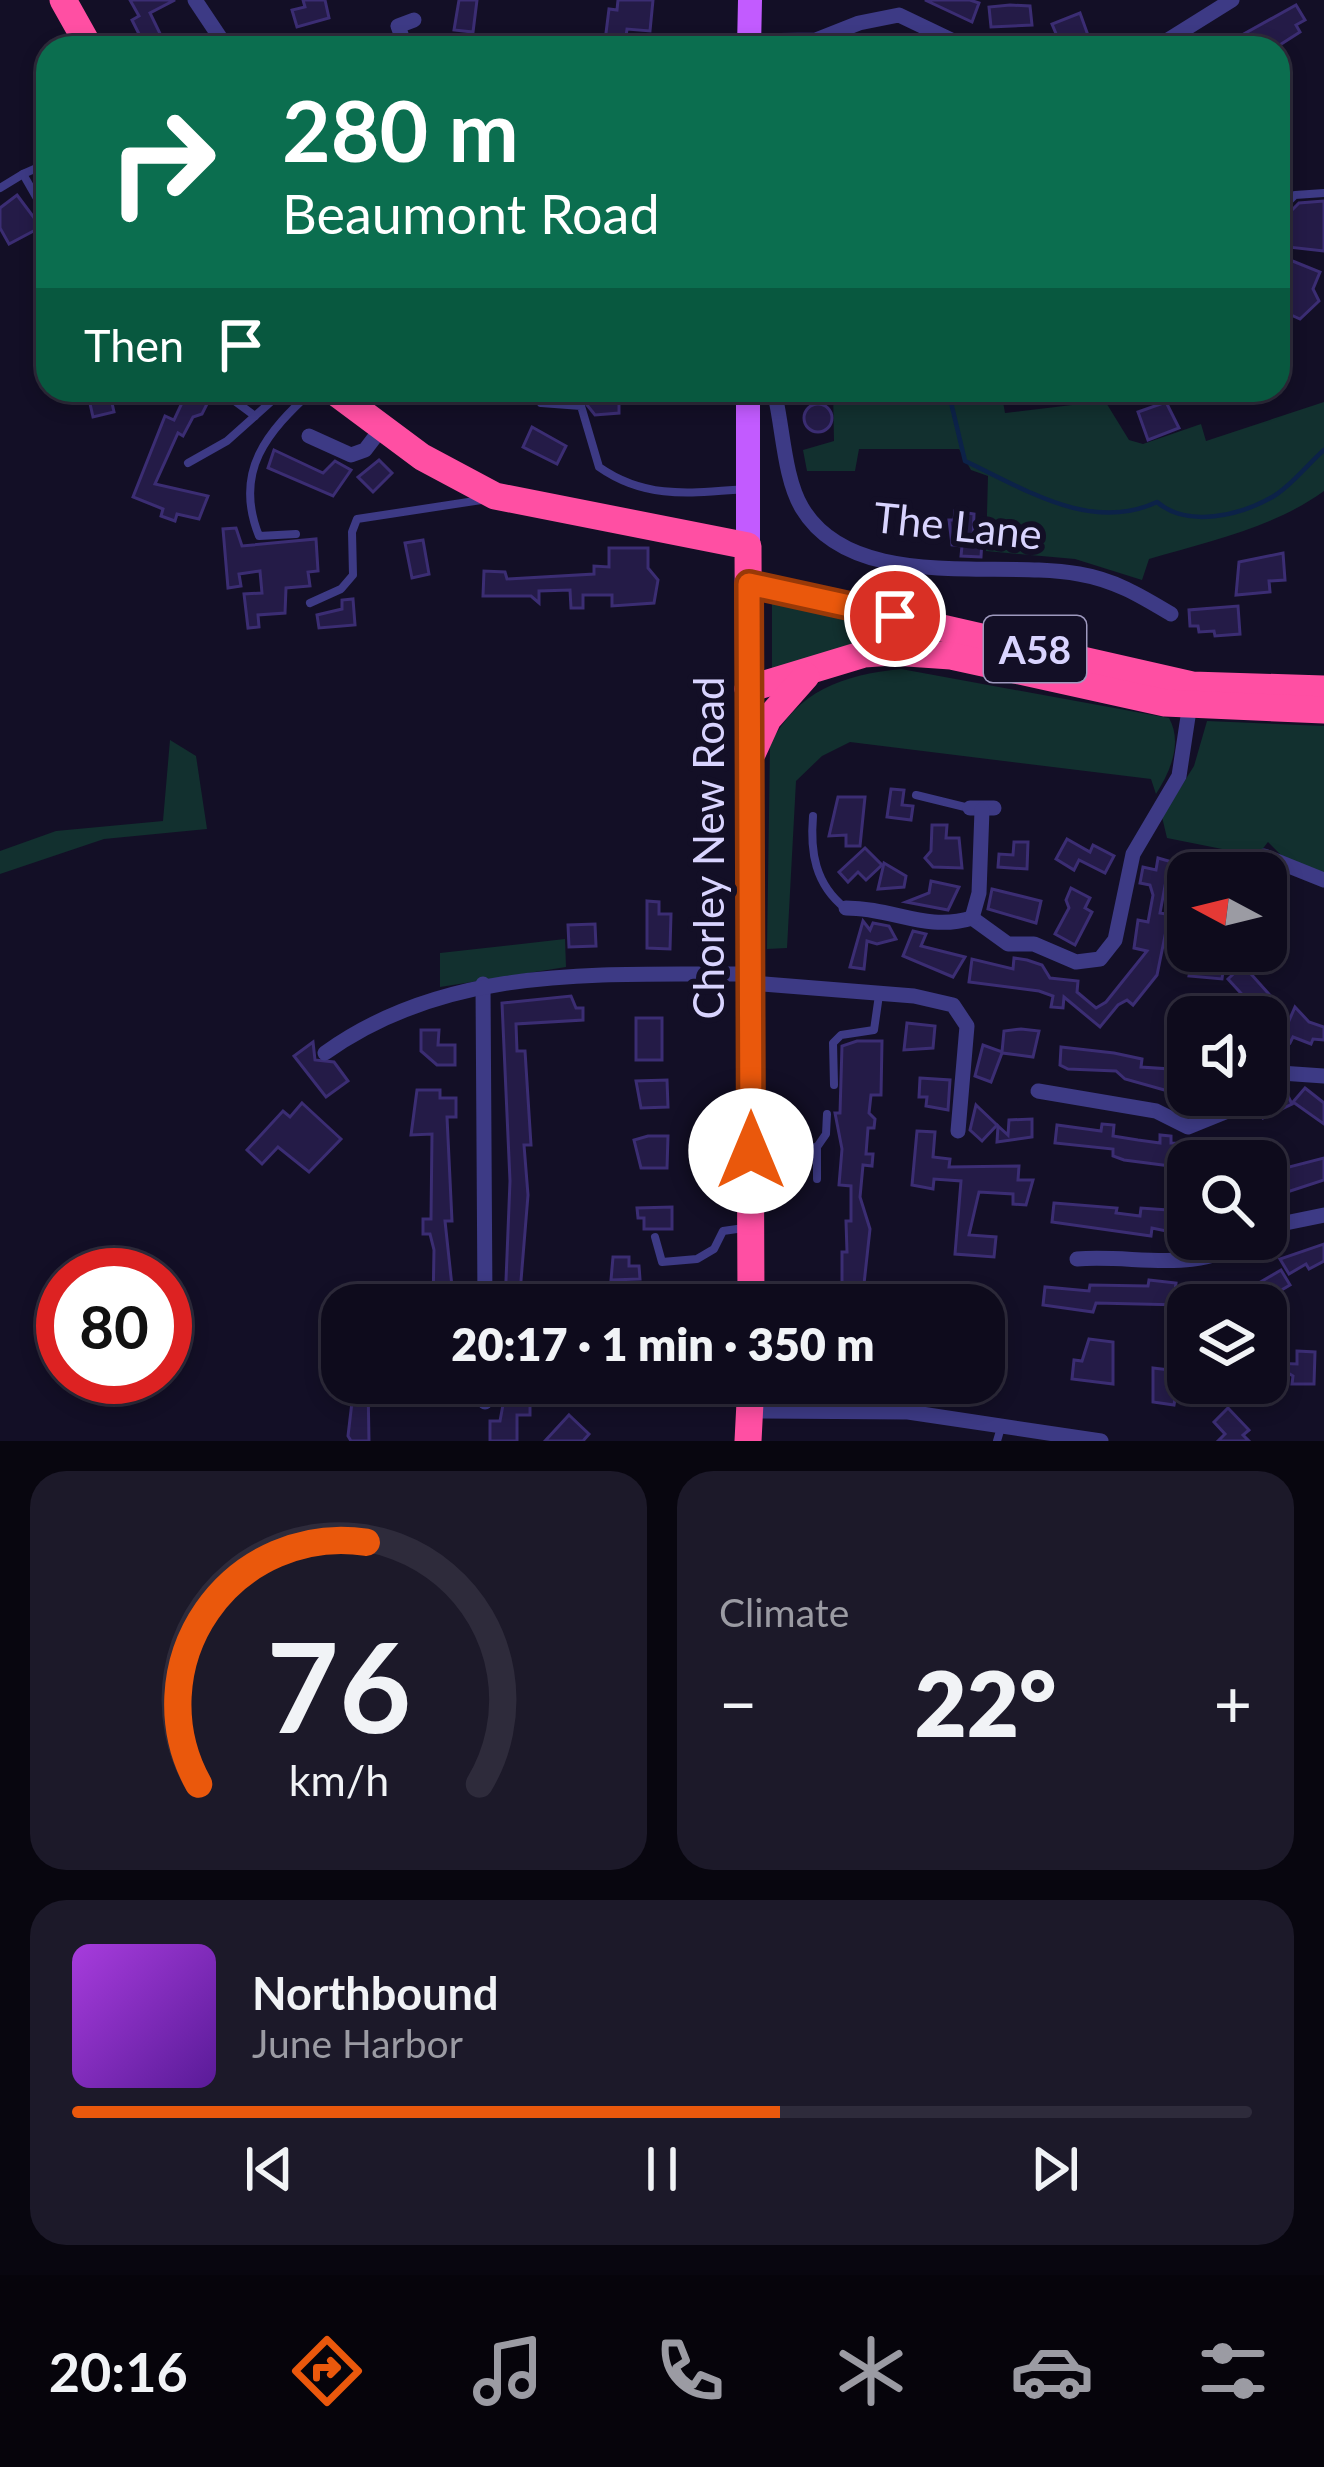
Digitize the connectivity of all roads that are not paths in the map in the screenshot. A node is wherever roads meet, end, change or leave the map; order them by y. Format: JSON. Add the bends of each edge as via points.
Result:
{"nodes":[{"id":1,"x":63,"y":0,"type":"edge"},
{"id":2,"x":195,"y":0,"type":"edge"},
{"id":3,"x":750,"y":0,"type":"edge"},
{"id":4,"x":1232,"y":0,"type":"edge"},
{"id":5,"x":413,"y":20,"type":"dead end"},
{"id":6,"x":84,"y":36,"type":"edge"},
{"id":7,"x":219,"y":36,"type":"edge"},
{"id":8,"x":402,"y":36,"type":"edge"},
{"id":9,"x":749,"y":36,"type":"edge"},
{"id":10,"x":826,"y":36,"type":"edge"},
{"id":11,"x":943,"y":36,"type":"edge"},
{"id":12,"x":1174,"y":36,"type":"edge"},
{"id":13,"x":36,"y":168,"type":"edge"},
{"id":14,"x":23,"y":174,"type":"junction"},
{"id":15,"x":0,"y":188,"type":"edge"},
{"id":16,"x":1324,"y":193,"type":"edge"},
{"id":17,"x":36,"y":197,"type":"edge"},
{"id":18,"x":1290,"y":200,"type":"edge"},
{"id":19,"x":236,"y":402,"type":"edge"},
{"id":20,"x":271,"y":402,"type":"edge"},
{"id":21,"x":300,"y":402,"type":"edge"},
{"id":22,"x":347,"y":402,"type":"edge"},
{"id":23,"x":748,"y":402,"type":"edge"},
{"id":24,"x":776,"y":402,"type":"edge"},
{"id":25,"x":541,"y":404,"type":"dead end"},
{"id":26,"x":256,"y":416,"type":"junction"},
{"id":27,"x":381,"y":429,"type":"junction"},
{"id":28,"x":309,"y":434,"type":"dead end"},
{"id":29,"x":188,"y":463,"type":"dead end"},
{"id":30,"x":748,"y":488,"type":"junction"},
{"id":31,"x":495,"y":496,"type":"junction"},
{"id":32,"x":296,"y":534,"type":"dead end"},
{"id":33,"x":748,"y":546,"type":"junction"},
{"id":34,"x":749,"y":584,"type":"junction"},
{"id":35,"x":310,"y":603,"type":"dead end"},
{"id":36,"x":1172,"y":614,"type":"dead end"},
{"id":37,"x":809,"y":674,"type":"junction"},
{"id":38,"x":748,"y":689,"type":"junction"},
{"id":39,"x":1324,"y":689,"type":"edge"},
{"id":40,"x":1191,"y":695,"type":"junction"},
{"id":41,"x":1324,"y":710,"type":"edge"},
{"id":42,"x":749,"y":762,"type":"junction"},
{"id":43,"x":916,"y":796,"type":"dead end"},
{"id":44,"x":982,"y":809,"type":"joint"},
{"id":45,"x":813,"y":815,"type":"dead end"},
{"id":46,"x":1287,"y":865,"type":"edge"},
{"id":47,"x":1324,"y":880,"type":"edge"},
{"id":48,"x":842,"y":909,"type":"joint"},
{"id":49,"x":972,"y":918,"type":"junction"},
{"id":50,"x":751,"y":979,"type":"junction"},
{"id":51,"x":483,"y":984,"type":"junction"},
{"id":52,"x":880,"y":993,"type":"junction"},
{"id":53,"x":326,"y":1053,"type":"dead end"},
{"id":54,"x":1287,"y":1073,"type":"edge"},
{"id":55,"x":1324,"y":1076,"type":"edge"},
{"id":56,"x":834,"y":1085,"type":"dead end"},
{"id":57,"x":1038,"y":1091,"type":"dead end"},
{"id":58,"x":827,"y":1114,"type":"dead end"},
{"id":59,"x":1215,"y":1116,"type":"edge"},
{"id":60,"x":958,"y":1131,"type":"dead end"},
{"id":61,"x":817,"y":1147,"type":"junction"},
{"id":62,"x":751,"y":1151,"type":"junction"},
{"id":63,"x":818,"y":1179,"type":"dead end"},
{"id":64,"x":1324,"y":1216,"type":"edge"},
{"id":65,"x":1287,"y":1222,"type":"edge"},
{"id":66,"x":751,"y":1228,"type":"junction"},
{"id":67,"x":655,"y":1237,"type":"dead end"},
{"id":68,"x":1076,"y":1259,"type":"dead end"},
{"id":69,"x":1229,"y":1260,"type":"edge"},
{"id":70,"x":484,"y":1284,"type":"edge"},
{"id":71,"x":751,"y":1284,"type":"edge"},
{"id":72,"x":751,"y":1404,"type":"edge"},
{"id":73,"x":824,"y":1404,"type":"edge"},
{"id":74,"x":1003,"y":1423,"type":"junction"},
{"id":75,"x":1072,"y":1439,"type":"edge"},
{"id":76,"x":748,"y":1441,"type":"edge"},
{"id":77,"x":997,"y":1441,"type":"edge"},
{"id":78,"x":1101,"y":1441,"type":"edge"}],
"edges":[{"from":1,"to":6,"type":"highway"},
{"from":2,"to":7,"type":"street"},
{"from":3,"to":9,"type":"main road"},
{"from":4,"to":12,"type":"street"},
{"from":5,"to":8,"type":"street","via":[[398,26]]},
{"from":10,"to":11,"type":"street","via":[[898,15]]},
{"from":13,"to":14,"type":"lane"},
{"from":14,"to":15,"type":"lane"},
{"from":14,"to":17,"type":"lane"},
{"from":16,"to":18,"type":"lane"},
{"from":19,"to":26,"type":"lane"},
{"from":20,"to":26,"type":"lane"},
{"from":21,"to":32,"type":"lane","via":[[269,430],[249,481],[260,536]]},
{"from":22,"to":27,"type":"highway"},
{"from":23,"to":30,"type":"main road","name":"Chorley New Road"},
{"from":24,"to":36,"type":"street","name":"The Lane","via":[[800,506],[831,540],[872,562],[1075,573],[1119,583]]},
{"from":25,"to":30,"type":"lane","via":[[581,406],[599,467],[634,488]]},
{"from":26,"to":29,"type":"lane"},
{"from":27,"to":28,"type":"street","via":[[352,454]]},
{"from":27,"to":31,"type":"highway"},
{"from":30,"to":33,"type":"main road","name":"Chorley New Road"},
{"from":31,"to":33,"type":"highway"},
{"from":31,"to":35,"type":"lane","via":[[357,519],[352,575]]},
{"from":33,"to":34,"type":"highway","name":"Chorley New Road"},
{"from":34,"to":38,"type":"highway","name":"Chorley New Road"},
{"from":34,"to":40,"type":"highway","number":"A58"},
{"from":37,"to":38,"type":"highway","number":"A58"},
{"from":37,"to":40,"type":"highway","number":"A58","via":[[864,654],[951,656],[1091,691]]},
{"from":37,"to":42,"type":"highway","number":"A58","via":[[767,719]]},
{"from":38,"to":42,"type":"highway","name":"Chorley New Road"},
{"from":39,"to":40,"type":"highway","number":"A58"},
{"from":40,"to":41,"type":"highway","number":"A58"},
{"from":40,"to":49,"type":"street","via":[[1179,776],[1133,854],[1111,951],[1076,962],[994,939]]},
{"from":42,"to":50,"type":"highway","name":"Chorley New Road"},
{"from":43,"to":44,"type":"lane"},
{"from":44,"to":49,"type":"street"},
{"from":45,"to":48,"type":"lane","via":[[813,861]]},
{"from":46,"to":47,"type":"street"},
{"from":48,"to":49,"type":"street","via":[[884,908],[938,925]]},
{"from":50,"to":51,"type":"street","via":[[578,975]]},
{"from":50,"to":52,"type":"street"},
{"from":50,"to":62,"type":"highway","name":"Chorley New Road"},
{"from":51,"to":53,"type":"street","via":[[399,1008]]},
{"from":51,"to":70,"type":"street"},
{"from":52,"to":56,"type":"lane","via":[[874,1030],[833,1043]]},
{"from":52,"to":60,"type":"street","via":[[953,1005],[967,1026]]},
{"from":54,"to":55,"type":"street"},
{"from":57,"to":59,"type":"street","via":[[1156,1111],[1188,1127]]},
{"from":58,"to":61,"type":"lane"},
{"from":61,"to":62,"type":"lane"},
{"from":61,"to":63,"type":"lane"},
{"from":62,"to":66,"type":"highway","name":"Chorley New Road"},
{"from":64,"to":65,"type":"street"},
{"from":66,"to":67,"type":"lane","via":[[723,1232],[714,1250],[680,1261],[662,1262]]},
{"from":66,"to":71,"type":"highway","name":"Chorley New Road"},
{"from":68,"to":69,"type":"street"},
{"from":72,"to":76,"type":"highway"},
{"from":73,"to":74,"type":"street"},
{"from":74,"to":75,"type":"street"},
{"from":74,"to":77,"type":"lane"},
{"from":75,"to":78,"type":"street"}]}
